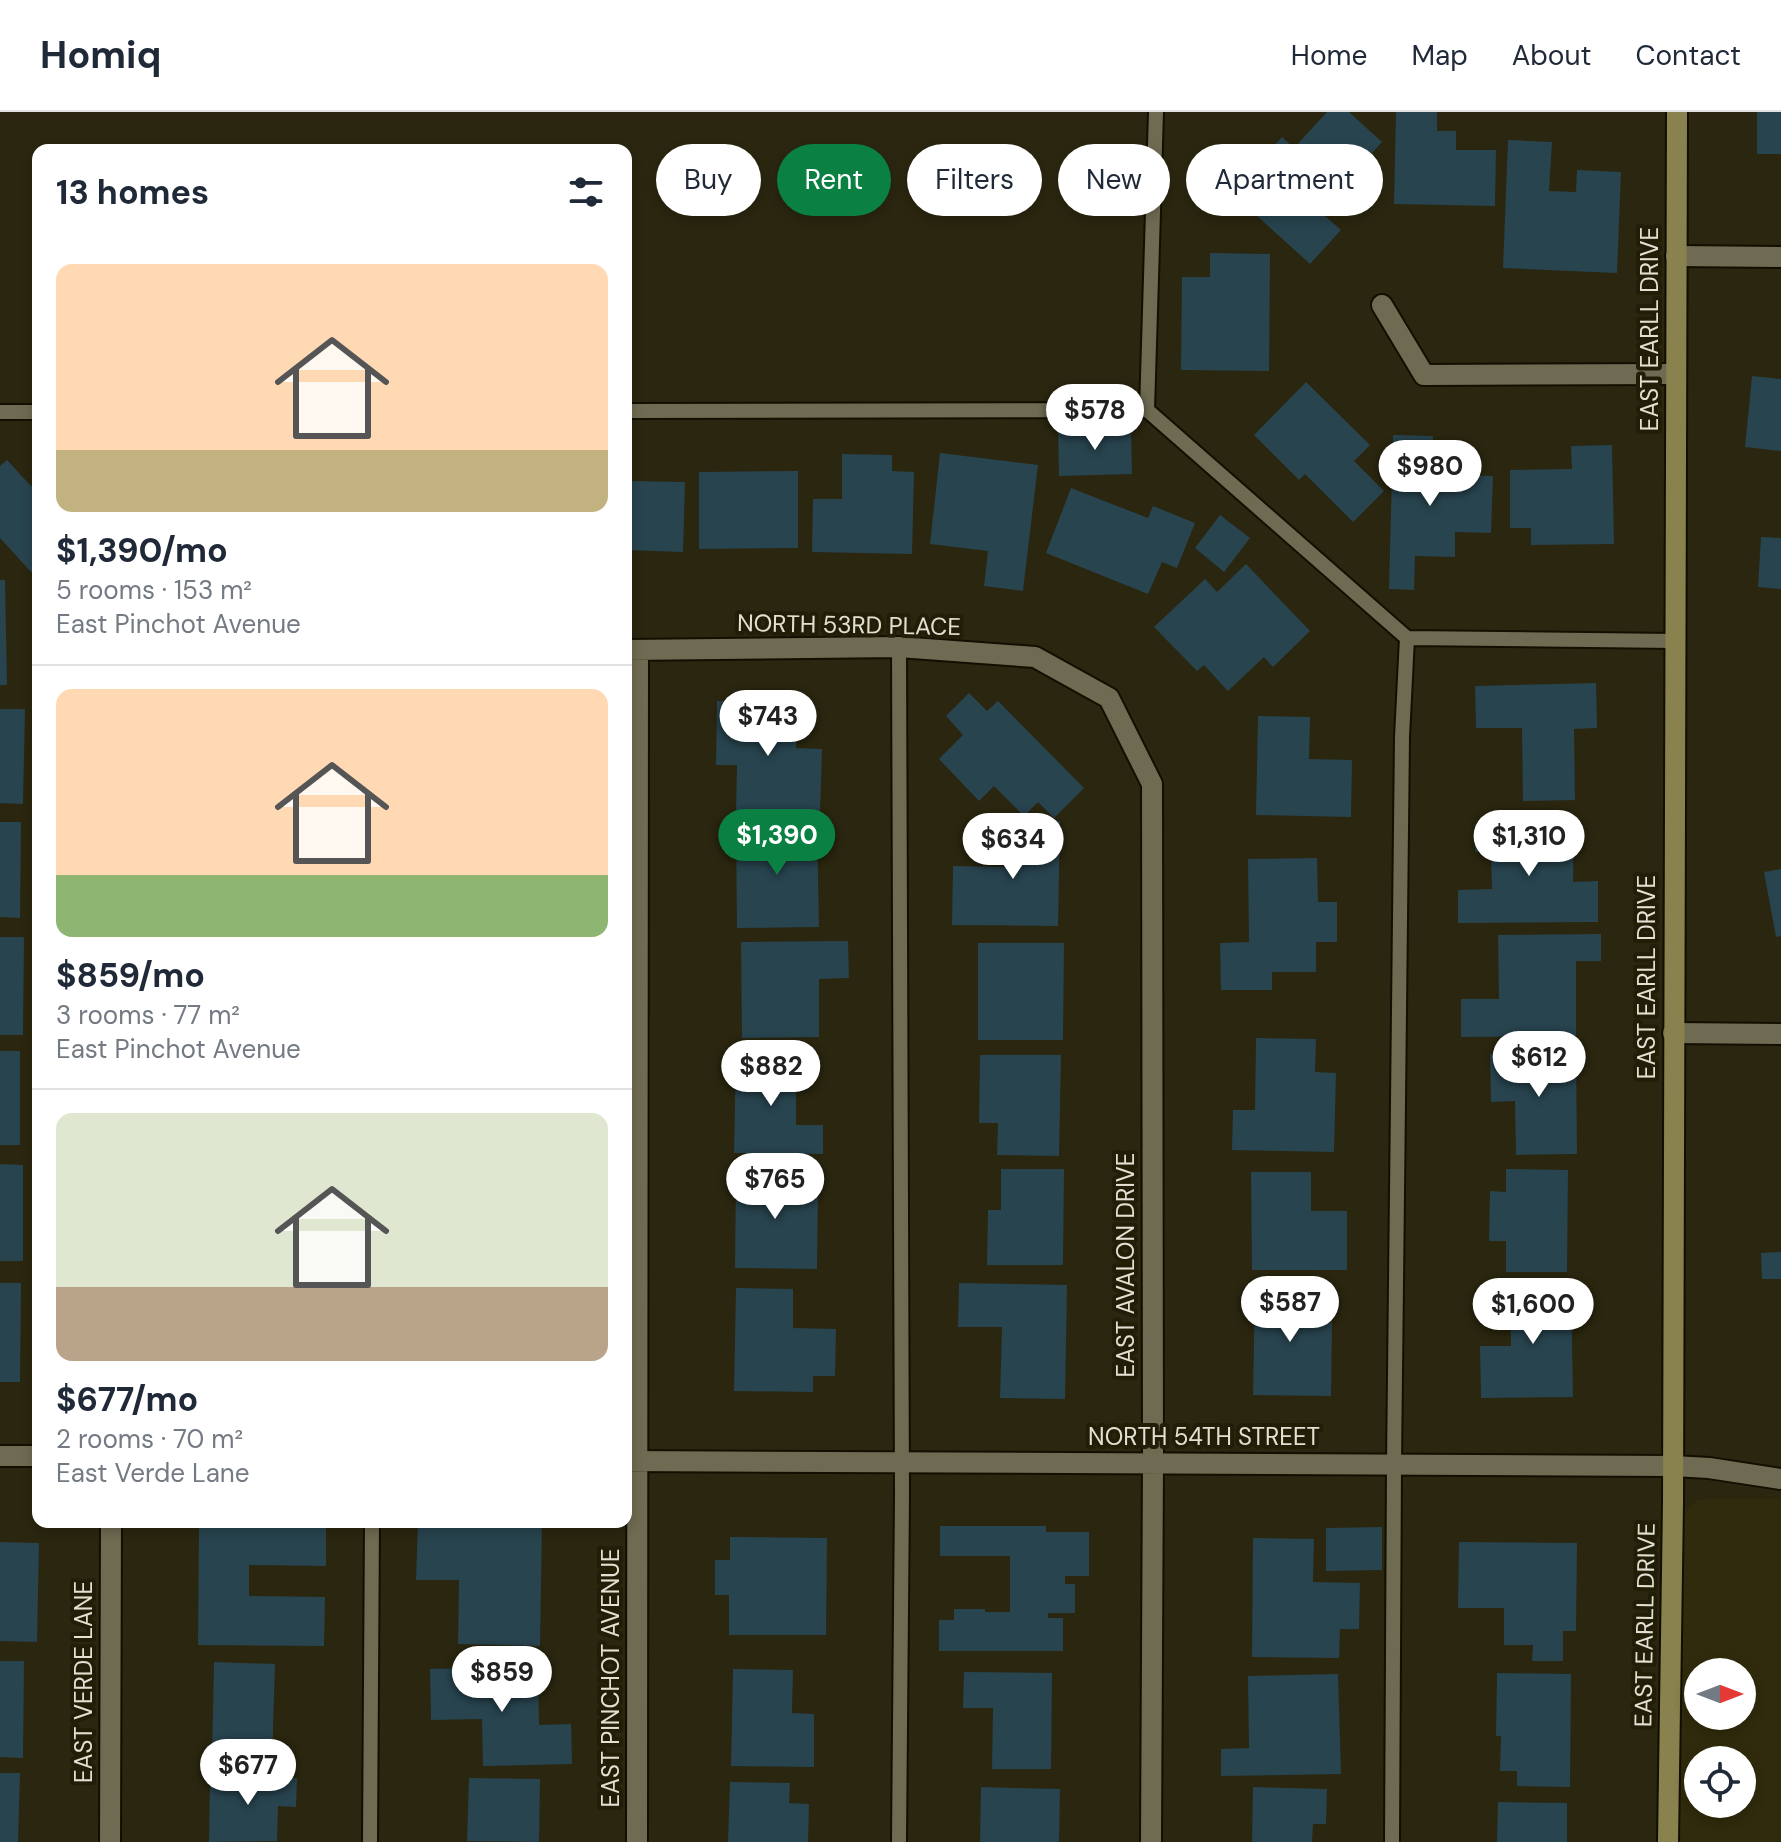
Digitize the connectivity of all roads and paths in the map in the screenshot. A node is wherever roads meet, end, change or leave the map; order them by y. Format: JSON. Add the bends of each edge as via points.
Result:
{"nodes":[{"id":1,"x":1156,"y":112,"type":"edge"},
{"id":2,"x":1677,"y":112,"type":"edge"},
{"id":3,"x":1676,"y":256,"type":"junction"},
{"id":4,"x":1781,"y":257,"type":"edge"},
{"id":5,"x":1382,"y":305,"type":"dead end"},
{"id":6,"x":1676,"y":374,"type":"junction"},
{"id":7,"x":1147,"y":410,"type":"junction"},
{"id":8,"x":632,"y":411,"type":"edge"},
{"id":9,"x":0,"y":412,"type":"edge"},
{"id":10,"x":32,"y":412,"type":"edge"},
{"id":11,"x":1407,"y":638,"type":"junction"},
{"id":12,"x":1675,"y":641,"type":"junction"},
{"id":13,"x":899,"y":647,"type":"junction"},
{"id":14,"x":632,"y":650,"type":"edge"},
{"id":15,"x":1109,"y":698,"type":"joint"},
{"id":16,"x":1673,"y":1033,"type":"junction"},
{"id":17,"x":1781,"y":1034,"type":"edge"},
{"id":18,"x":0,"y":1456,"type":"edge"},
{"id":19,"x":32,"y":1456,"type":"edge"},
{"id":20,"x":632,"y":1461,"type":"edge"},
{"id":21,"x":902,"y":1462,"type":"junction"},
{"id":22,"x":1153,"y":1462,"type":"junction"},
{"id":23,"x":1394,"y":1465,"type":"junction"},
{"id":24,"x":1673,"y":1466,"type":"junction"},
{"id":25,"x":1781,"y":1479,"type":"edge"},
{"id":26,"x":111,"y":1528,"type":"edge"},
{"id":27,"x":372,"y":1528,"type":"edge"},
{"id":28,"x":110,"y":1842,"type":"edge"},
{"id":29,"x":370,"y":1842,"type":"edge"},
{"id":30,"x":637,"y":1842,"type":"edge"},
{"id":31,"x":899,"y":1842,"type":"edge"},
{"id":32,"x":1151,"y":1842,"type":"edge"},
{"id":33,"x":1392,"y":1842,"type":"edge"},
{"id":34,"x":1668,"y":1842,"type":"edge"}],
"edges":[{"from":1,"to":7,"type":"lane"},
{"from":2,"to":3,"type":"street","name":"EAST EARLL DRIVE"},
{"from":3,"to":4,"type":"street"},
{"from":3,"to":6,"type":"street","name":"EAST EARLL DRIVE"},
{"from":5,"to":6,"type":"street","via":[[1424,375]]},
{"from":6,"to":12,"type":"street","name":"EAST EARLL DRIVE"},
{"from":7,"to":8,"type":"lane"},
{"from":7,"to":11,"type":"lane"},
{"from":9,"to":10,"type":"lane"},
{"from":11,"to":12,"type":"lane"},
{"from":11,"to":23,"type":"lane"},
{"from":12,"to":16,"type":"street","name":"EAST EARLL DRIVE"},
{"from":13,"to":14,"type":"street","name":"NORTH 53RD PLACE"},
{"from":13,"to":15,"type":"street","name":"NORTH 53RD PLACE","via":[[1035,657]]},
{"from":13,"to":21,"type":"lane"},
{"from":14,"to":20,"type":"street","name":"EAST PINCHOT AVENUE"},
{"from":15,"to":22,"type":"street","name":"EAST AVALON DRIVE","via":[[1152,784]]},
{"from":16,"to":17,"type":"street"},
{"from":16,"to":24,"type":"street","name":"EAST EARLL DRIVE"},
{"from":18,"to":19,"type":"street"},
{"from":20,"to":21,"type":"street","name":"NORTH 54TH STREET"},
{"from":20,"to":30,"type":"street","name":"EAST PINCHOT AVENUE"},
{"from":21,"to":22,"type":"street","name":"NORTH 54TH STREET"},
{"from":21,"to":31,"type":"lane"},
{"from":22,"to":23,"type":"street","name":"NORTH 54TH STREET"},
{"from":22,"to":32,"type":"street","name":"EAST AVALON DRIVE"},
{"from":23,"to":24,"type":"street","name":"NORTH 54TH STREET"},
{"from":23,"to":33,"type":"lane"},
{"from":24,"to":25,"type":"street","name":"NORTH 54TH STREET"},
{"from":24,"to":34,"type":"street","name":"EAST EARLL DRIVE"},
{"from":26,"to":28,"type":"street","name":"EAST VERDE LANE"},
{"from":27,"to":29,"type":"lane"}]}
